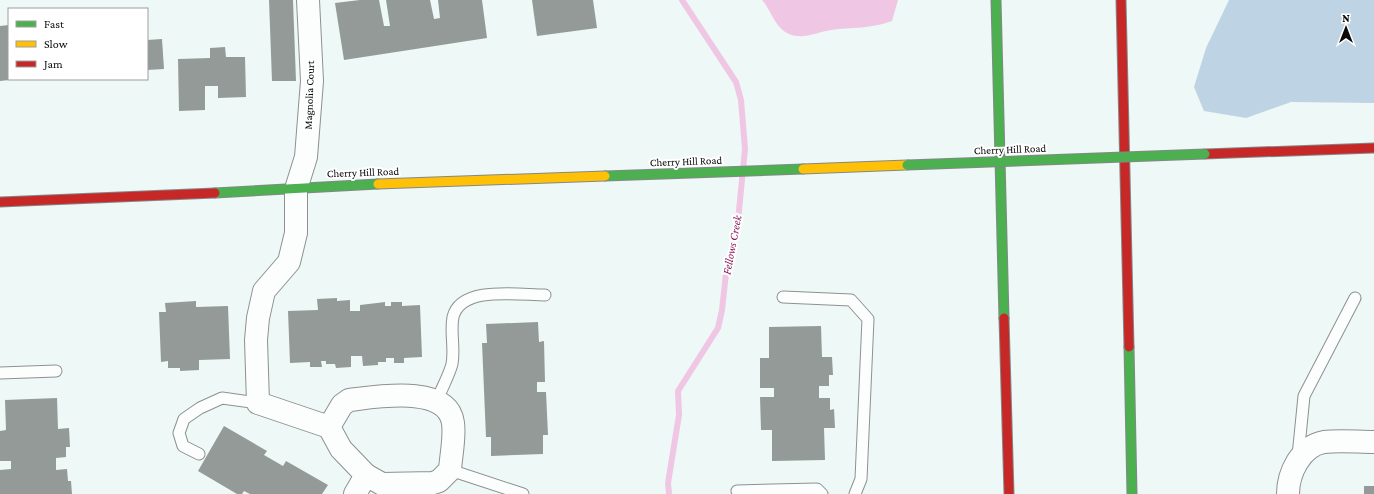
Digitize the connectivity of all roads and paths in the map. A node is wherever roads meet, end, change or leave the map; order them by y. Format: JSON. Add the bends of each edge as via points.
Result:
{"nodes":[{"id":1,"x":308,"y":0,"type":"edge"},
{"id":2,"x":996,"y":0,"type":"edge"},
{"id":3,"x":1121,"y":0,"type":"edge"},
{"id":4,"x":1374,"y":148,"type":"edge"},
{"id":5,"x":296,"y":189,"type":"junction"},
{"id":6,"x":0,"y":202,"type":"edge"},
{"id":7,"x":544,"y":295,"type":"dead end"},
{"id":8,"x":783,"y":297,"type":"dead end"},
{"id":9,"x":1355,"y":298,"type":"dead end"},
{"id":10,"x":56,"y":371,"type":"dead end"},
{"id":11,"x":0,"y":373,"type":"edge"},
{"id":12,"x":437,"y":401,"type":"junction"},
{"id":13,"x":258,"y":403,"type":"junction"},
{"id":14,"x":329,"y":427,"type":"junction"},
{"id":15,"x":1374,"y":442,"type":"edge"},
{"id":16,"x":200,"y":454,"type":"dead end"},
{"id":17,"x":1297,"y":462,"type":"junction"},
{"id":18,"x":450,"y":470,"type":"junction"},
{"id":19,"x":366,"y":475,"type":"junction"},
{"id":20,"x":737,"y":491,"type":"dead end"},
{"id":21,"x":355,"y":494,"type":"edge"},
{"id":22,"x":524,"y":494,"type":"edge"},
{"id":23,"x":822,"y":494,"type":"edge"},
{"id":24,"x":855,"y":494,"type":"edge"},
{"id":25,"x":1009,"y":494,"type":"edge"},
{"id":26,"x":1132,"y":494,"type":"edge"},
{"id":27,"x":1288,"y":494,"type":"edge"}],
"edges":[{"from":1,"to":5,"type":"street","name":"Magnolia Court","via":[[312,81],[306,157]]},
{"from":2,"to":25,"type":"main road"},
{"from":3,"to":26,"type":"main road"},
{"from":4,"to":5,"type":"main road","name":"Cherry Hill Road","bridge":true,"via":[[316,186]]},
{"from":5,"to":6,"type":"main road","name":"Cherry Hill Road"},
{"from":5,"to":13,"type":"street","name":"Magnolia Court","via":[[296,233],[289,262],[264,291],[258,318]]},
{"from":7,"to":12,"type":"lane","via":[[483,294],[462,302],[453,319],[452,364]]},
{"from":8,"to":24,"type":"lane","via":[[851,300],[868,319],[861,479]]},
{"from":9,"to":17,"type":"lane","via":[[1304,396]]},
{"from":10,"to":11,"type":"lane"},
{"from":12,"to":14,"type":"street","via":[[420,396],[349,400],[342,405]]},
{"from":12,"to":18,"type":"street","via":[[448,410],[453,423]]},
{"from":13,"to":14,"type":"street"},
{"from":13,"to":16,"type":"lane","via":[[222,398],[184,419],[179,433],[183,446]]},
{"from":14,"to":19,"type":"street","via":[[341,449]]},
{"from":15,"to":17,"type":"street","via":[[1323,442],[1309,449]]},
{"from":17,"to":27,"type":"street","via":[[1291,473]]},
{"from":18,"to":19,"type":"street","via":[[439,481],[433,483],[382,484]]},
{"from":18,"to":22,"type":"lane"},
{"from":19,"to":21,"type":"street"},
{"from":20,"to":23,"type":"lane","via":[[816,490]]}]}
